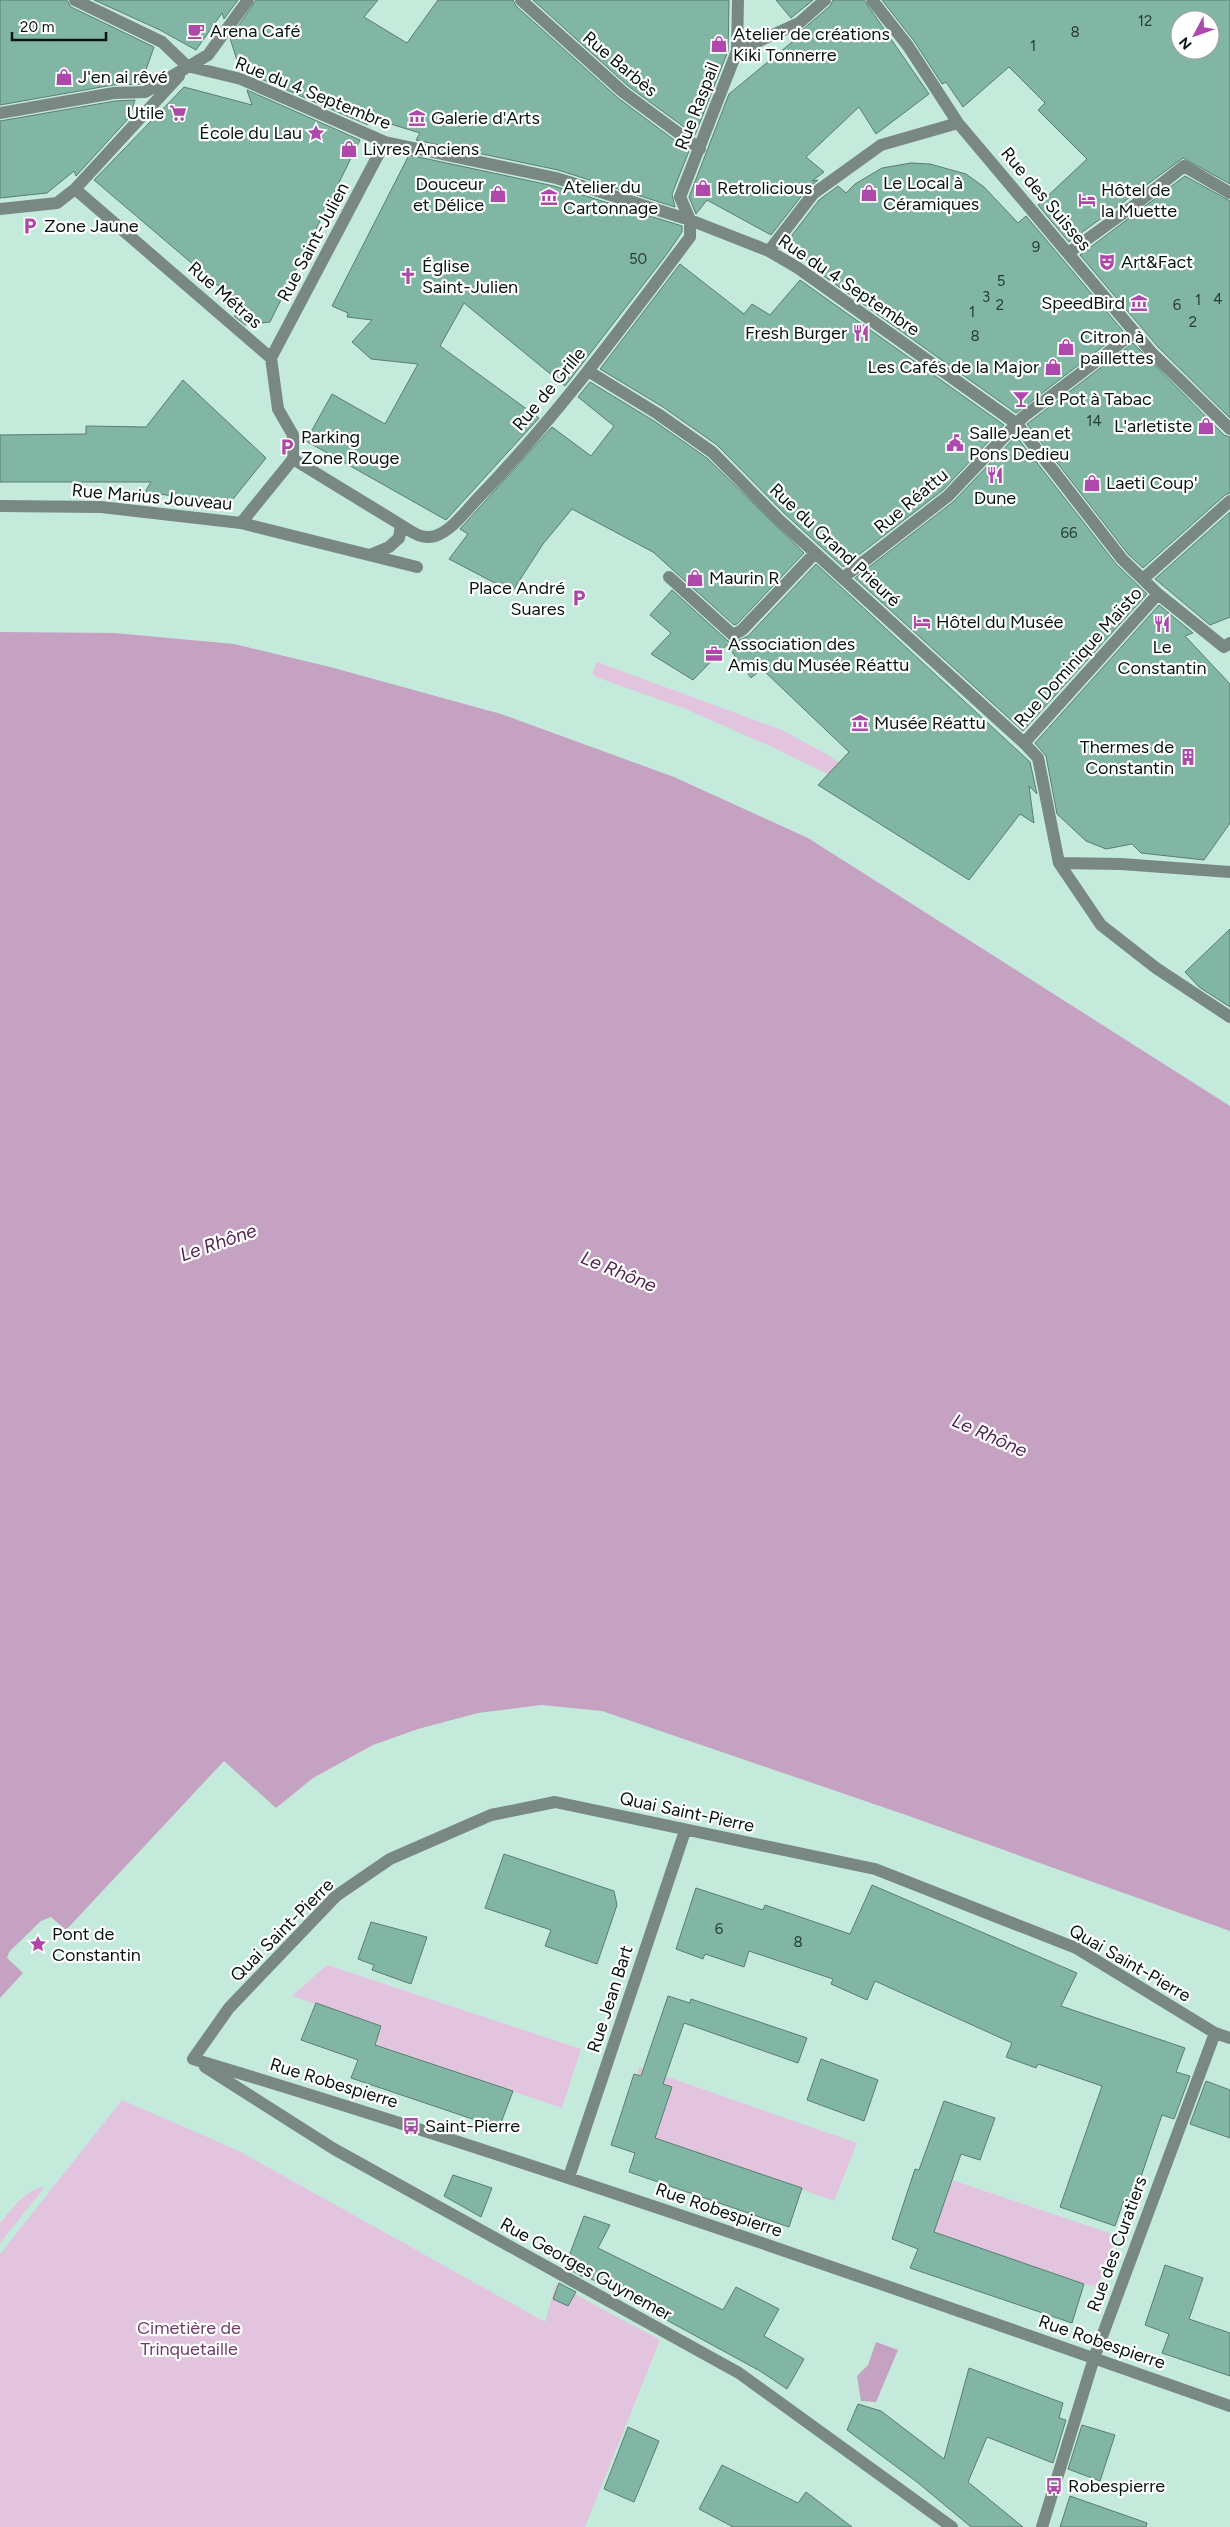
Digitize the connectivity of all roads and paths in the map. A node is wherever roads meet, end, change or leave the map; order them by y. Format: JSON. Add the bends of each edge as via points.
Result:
{"nodes":[{"id":1,"x":75,"y":0,"type":"edge"},
{"id":2,"x":248,"y":0,"type":"edge"},
{"id":3,"x":521,"y":0,"type":"edge"},
{"id":4,"x":738,"y":0,"type":"edge"},
{"id":5,"x":826,"y":0,"type":"edge"},
{"id":6,"x":872,"y":0,"type":"edge"},
{"id":7,"x":737,"y":50,"type":"junction"},
{"id":8,"x":187,"y":66,"type":"junction"},
{"id":9,"x":0,"y":113,"type":"edge"},
{"id":10,"x":958,"y":123,"type":"junction"},
{"id":11,"x":385,"y":142,"type":"junction"},
{"id":12,"x":700,"y":149,"type":"junction"},
{"id":13,"x":75,"y":189,"type":"junction"},
{"id":14,"x":1230,"y":193,"type":"edge"},
{"id":15,"x":0,"y":210,"type":"edge"},
{"id":16,"x":690,"y":220,"type":"junction"},
{"id":17,"x":769,"y":251,"type":"junction"},
{"id":18,"x":1068,"y":252,"type":"junction"},
{"id":19,"x":1135,"y":332,"type":"junction"},
{"id":20,"x":271,"y":358,"type":"junction"},
{"id":21,"x":588,"y":371,"type":"junction"},
{"id":22,"x":1017,"y":424,"type":"junction"},
{"id":23,"x":1230,"y":429,"type":"edge"},
{"id":24,"x":293,"y":459,"type":"junction"},
{"id":25,"x":1230,"y":501,"type":"edge"},
{"id":26,"x":0,"y":506,"type":"edge"},
{"id":27,"x":241,"y":523,"type":"junction"},
{"id":28,"x":401,"y":525,"type":"junction"},
{"id":29,"x":815,"y":553,"type":"junction"},
{"id":30,"x":370,"y":555,"type":"junction"},
{"id":31,"x":417,"y":568,"type":"dead end"},
{"id":32,"x":669,"y":577,"type":"dead end"},
{"id":33,"x":844,"y":577,"type":"junction"},
{"id":34,"x":1143,"y":579,"type":"junction"},
{"id":35,"x":1158,"y":594,"type":"junction"},
{"id":36,"x":1230,"y":643,"type":"edge"},
{"id":37,"x":1024,"y":743,"type":"junction"},
{"id":38,"x":1059,"y":863,"type":"junction"},
{"id":39,"x":1230,"y":872,"type":"edge"},
{"id":40,"x":1230,"y":1017,"type":"edge"},
{"id":41,"x":685,"y":1831,"type":"junction"},
{"id":42,"x":1215,"y":2033,"type":"junction"},
{"id":43,"x":1230,"y":2038,"type":"edge"},
{"id":44,"x":193,"y":2059,"type":"junction"},
{"id":45,"x":569,"y":2178,"type":"junction"},
{"id":46,"x":1094,"y":2358,"type":"junction"},
{"id":47,"x":1230,"y":2406,"type":"edge"},
{"id":48,"x":952,"y":2527,"type":"edge"},
{"id":49,"x":1042,"y":2527,"type":"edge"}],
"edges":[{"from":1,"to":8,"type":"street","via":[[162,42]]},
{"from":2,"to":8,"type":"street","via":[[208,55]]},
{"from":3,"to":12,"type":"street","name":"Rue Barbès","via":[[623,92]]},
{"from":4,"to":7,"type":"street","name":"Rue Raspail"},
{"from":5,"to":7,"type":"street","via":[[799,23]]},
{"from":6,"to":10,"type":"street","name":"Rue des Suisses","via":[[908,46]]},
{"from":7,"to":12,"type":"street","name":"Rue Raspail"},
{"from":8,"to":9,"type":"street","via":[[145,92],[114,93]]},
{"from":8,"to":11,"type":"street","name":"Rue du 4 Septembre","via":[[242,79]]},
{"from":8,"to":13,"type":"street"},
{"from":10,"to":17,"type":"street","via":[[881,144],[814,194]]},
{"from":10,"to":18,"type":"street","name":"Rue des Suisses"},
{"from":11,"to":16,"type":"street","name":"Rue du 4 Septembre","via":[[556,178]]},
{"from":11,"to":20,"type":"street","name":"Rue Saint-Julien"},
{"from":12,"to":16,"type":"street","name":"Rue Raspail","via":[[680,197]]},
{"from":13,"to":15,"type":"street","via":[[57,203]]},
{"from":13,"to":20,"type":"street","name":"Rue Métras"},
{"from":14,"to":18,"type":"street","via":[[1184,166]]},
{"from":16,"to":17,"type":"street","name":"Rue du 4 Septembre"},
{"from":16,"to":21,"type":"street","name":"Rue de Grille","via":[[690,238]]},
{"from":17,"to":22,"type":"street","name":"Rue du 4 Septembre"},
{"from":18,"to":19,"type":"street","name":"Rue des Suisses"},
{"from":19,"to":22,"type":"street","name":"Rue Réattu"},
{"from":19,"to":23,"type":"street","name":"Rue des Suisses","via":[[1152,353]]},
{"from":20,"to":24,"type":"street","via":[[278,410],[294,435]]},
{"from":21,"to":28,"type":"street","name":"Rue de Grille","via":[[445,532],[433,537],[419,536]]},
{"from":21,"to":29,"type":"street","name":"Rue du Grand Prieuré","via":[[712,452]]},
{"from":22,"to":33,"type":"street","name":"Rue Réattu","via":[[948,496]]},
{"from":22,"to":34,"type":"street","name":"Rue du 4 Septembre","via":[[1122,559]]},
{"from":24,"to":27,"type":"street"},
{"from":24,"to":28,"type":"street","name":"Rue de Grille"},
{"from":25,"to":34,"type":"street","name":"Rue Dominique Maïsto"},
{"from":26,"to":27,"type":"street","name":"Rue Marius Jouveau","via":[[101,507]]},
{"from":27,"to":30,"type":"street","name":"Rue Marius Jouveau"},
{"from":28,"to":30,"type":"street","via":[[399,538],[389,547]]},
{"from":29,"to":32,"type":"street","via":[[742,630],[733,635]]},
{"from":29,"to":33,"type":"street","name":"Rue du Grand Prieuré"},
{"from":30,"to":31,"type":"street","name":"Rue Marius Jouveau"},
{"from":33,"to":37,"type":"street","name":"Rue du Grand Prieuré"},
{"from":34,"to":35,"type":"street","name":"Rue du 4 Septembre"},
{"from":35,"to":36,"type":"street","name":"Rue du 4 Septembre","via":[[1224,647]]},
{"from":35,"to":37,"type":"street","name":"Rue Dominique Maïsto"},
{"from":37,"to":38,"type":"street","name":"Rue du Grand Prieuré","via":[[1038,758]]},
{"from":38,"to":39,"type":"street"},
{"from":38,"to":40,"type":"street","via":[[1101,925],[1156,968]]},
{"from":41,"to":42,"type":"street","name":"Quai Saint-Pierre","via":[[875,1869],[1076,1948]]},
{"from":41,"to":44,"type":"street","name":"Quai Saint-Pierre","via":[[555,1802],[491,1815],[390,1859],[336,1896],[229,2008]]},
{"from":41,"to":45,"type":"street","name":"Rue Jean Bart"},
{"from":42,"to":43,"type":"street","name":"Quai Saint-Pierre"},
{"from":42,"to":46,"type":"street","name":"Rue des Curatiers"},
{"from":44,"to":45,"type":"street","name":"Rue Robespierre"},
{"from":44,"to":48,"type":"street","name":"Rue Georges Guynemer","via":[[334,2149],[739,2373]]},
{"from":45,"to":46,"type":"street","name":"Rue Robespierre"},
{"from":46,"to":47,"type":"street","name":"Rue Robespierre"},
{"from":46,"to":49,"type":"street","name":"Rue des Curatiers"}]}
